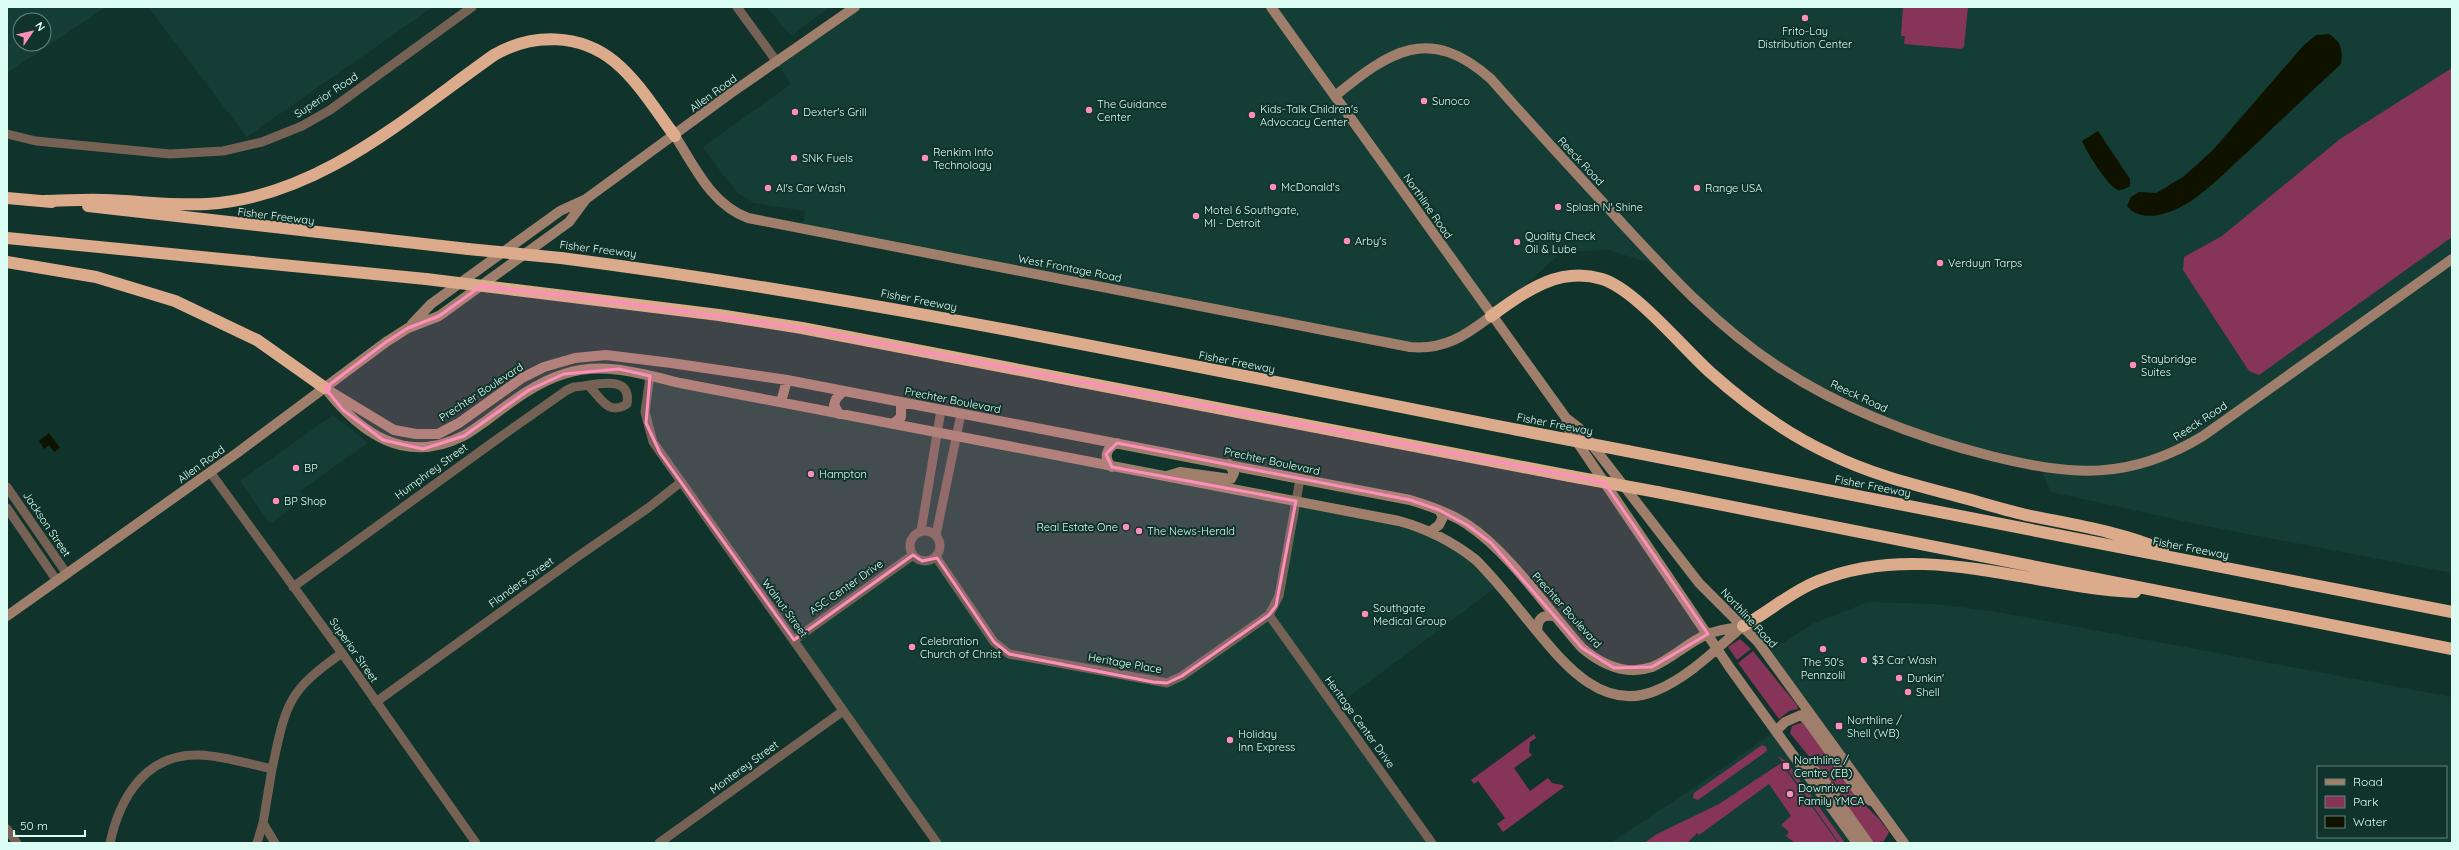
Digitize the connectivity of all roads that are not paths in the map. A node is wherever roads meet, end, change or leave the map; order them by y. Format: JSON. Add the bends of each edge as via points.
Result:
{"nodes":[{"id":1,"x":472,"y":7,"type":"edge"},
{"id":2,"x":737,"y":7,"type":"edge"},
{"id":3,"x":855,"y":7,"type":"edge"},
{"id":4,"x":1271,"y":7,"type":"edge"},
{"id":5,"x":777,"y":62,"type":"junction"},
{"id":6,"x":1335,"y":96,"type":"junction"},
{"id":7,"x":7,"y":134,"type":"edge"},
{"id":8,"x":674,"y":136,"type":"junction"},
{"id":9,"x":7,"y":198,"type":"edge"},
{"id":10,"x":586,"y":199,"type":"junction"},
{"id":11,"x":44,"y":201,"type":"junction"},
{"id":12,"x":7,"y":238,"type":"edge"},
{"id":13,"x":2452,"y":259,"type":"edge"},
{"id":14,"x":7,"y":262,"type":"edge"},
{"id":15,"x":1491,"y":316,"type":"junction"},
{"id":16,"x":408,"y":328,"type":"junction"},
{"id":17,"x":650,"y":376,"type":"junction"},
{"id":18,"x":787,"y":380,"type":"junction"},
{"id":19,"x":589,"y":386,"type":"dead end"},
{"id":20,"x":325,"y":388,"type":"junction"},
{"id":21,"x":843,"y":391,"type":"junction"},
{"id":22,"x":781,"y":402,"type":"junction"},
{"id":23,"x":901,"y":403,"type":"junction"},
{"id":24,"x":941,"y":410,"type":"junction"},
{"id":25,"x":839,"y":414,"type":"junction"},
{"id":26,"x":961,"y":414,"type":"junction"},
{"id":27,"x":1566,"y":418,"type":"junction"},
{"id":28,"x":893,"y":424,"type":"junction"},
{"id":29,"x":938,"y":433,"type":"junction"},
{"id":30,"x":956,"y":437,"type":"junction"},
{"id":31,"x":1117,"y":443,"type":"junction"},
{"id":32,"x":1229,"y":464,"type":"junction"},
{"id":33,"x":1112,"y":467,"type":"junction"},
{"id":34,"x":210,"y":472,"type":"junction"},
{"id":35,"x":1165,"y":476,"type":"junction"},
{"id":36,"x":1300,"y":479,"type":"junction"},
{"id":37,"x":681,"y":482,"type":"junction"},
{"id":38,"x":7,"y":487,"type":"edge"},
{"id":39,"x":1296,"y":501,"type":"junction"},
{"id":40,"x":7,"y":508,"type":"edge"},
{"id":41,"x":1439,"y":510,"type":"junction"},
{"id":42,"x":920,"y":530,"type":"junction"},
{"id":43,"x":1431,"y":531,"type":"junction"},
{"id":44,"x":936,"y":535,"type":"junction"},
{"id":45,"x":913,"y":555,"type":"junction"},
{"id":46,"x":936,"y":557,"type":"junction"},
{"id":47,"x":2186,"y":560,"type":"junction"},
{"id":48,"x":67,"y":574,"type":"junction"},
{"id":49,"x":57,"y":581,"type":"junction"},
{"id":50,"x":294,"y":587,"type":"junction"},
{"id":51,"x":2176,"y":594,"type":"junction"},
{"id":52,"x":2452,"y":612,"type":"edge"},
{"id":53,"x":1269,"y":615,"type":"junction"},
{"id":54,"x":7,"y":616,"type":"edge"},
{"id":55,"x":1554,"y":616,"type":"junction"},
{"id":56,"x":1743,"y":626,"type":"junction"},
{"id":57,"x":1537,"y":631,"type":"junction"},
{"id":58,"x":1708,"y":634,"type":"junction"},
{"id":59,"x":794,"y":640,"type":"junction"},
{"id":60,"x":1718,"y":648,"type":"junction"},
{"id":61,"x":2452,"y":649,"type":"edge"},
{"id":62,"x":342,"y":653,"type":"junction"},
{"id":63,"x":376,"y":702,"type":"junction"},
{"id":64,"x":843,"y":711,"type":"junction"},
{"id":65,"x":1776,"y":731,"type":"junction"},
{"id":66,"x":1792,"y":753,"type":"junction"},
{"id":67,"x":272,"y":769,"type":"junction"},
{"id":68,"x":1876,"y":804,"type":"junction"},
{"id":69,"x":263,"y":823,"type":"junction"},
{"id":70,"x":7,"y":829,"type":"edge"},
{"id":71,"x":1898,"y":840,"type":"edge"},
{"id":72,"x":17,"y":843,"type":"edge"},
{"id":73,"x":110,"y":843,"type":"edge"},
{"id":74,"x":257,"y":843,"type":"edge"},
{"id":75,"x":275,"y":843,"type":"edge"},
{"id":76,"x":476,"y":843,"type":"edge"},
{"id":77,"x":659,"y":843,"type":"edge"},
{"id":78,"x":937,"y":843,"type":"edge"},
{"id":79,"x":1432,"y":843,"type":"edge"},
{"id":80,"x":1857,"y":843,"type":"edge"},
{"id":81,"x":1868,"y":843,"type":"edge"}],
"edges":[{"from":1,"to":7,"type":"street","name":"Superior Road","via":[[330,110],[302,126],[262,142],[223,151],[186,154],[36,141]]},
{"from":2,"to":5,"type":"street"},
{"from":3,"to":5,"type":"main road","name":"Allen Road"},
{"from":4,"to":6,"type":"main road","name":"Northline Road"},
{"from":5,"to":8,"type":"main road","name":"Allen Road"},
{"from":6,"to":13,"type":"main road","name":"Reeck Road","via":[[1377,63],[1402,52],[1431,49],[1464,58],[1491,79],[1686,291],[1756,351],[1805,383],[1864,414],[1968,450],[2040,468],[2105,471],[2149,462],[2177,450],[2203,436]]},
{"from":6,"to":15,"type":"main road","name":"Northline Road"},
{"from":8,"to":10,"type":"main road","name":"Allen Road"},
{"from":8,"to":11,"type":"highway","via":[[634,81],[614,61],[583,44],[557,39],[536,40],[512,46],[494,55],[360,150],[310,178],[256,197],[208,204],[167,205],[104,200]]},
{"from":8,"to":15,"type":"main road","name":"West Frontage Road","via":[[715,197],[730,209],[748,218],[1410,347],[1437,347],[1455,342]]},
{"from":9,"to":11,"type":"highway","name":"Fisher Freeway"},
{"from":10,"to":16,"type":"main road","name":"Allen Road","via":[[560,211],[431,304]]},
{"from":10,"to":16,"type":"main road","name":"Allen Road","via":[[569,222],[439,316]]},
{"from":11,"to":47,"type":"highway","name":"Fisher Freeway","bridge":true,"via":[[561,258],[728,280],[845,300]]},
{"from":12,"to":51,"type":"highway","bridge":true,"via":[[426,279],[719,315],[802,328]]},
{"from":14,"to":20,"type":"highway","via":[[96,277],[175,301],[257,340]]},
{"from":15,"to":27,"type":"main road","name":"Northline Road"},
{"from":15,"to":47,"type":"highway","via":[[1525,292],[1551,280],[1578,275],[1605,280],[1631,296],[1710,372],[1747,402],[1831,455],[1919,486],[2028,515],[2142,541]]},
{"from":16,"to":20,"type":"main road","name":"Allen Road"},
{"from":17,"to":20,"type":"main road","via":[[619,369],[592,369],[564,374],[529,390],[464,436],[422,449],[383,440],[342,410]]},
{"from":17,"to":22,"type":"main road"},
{"from":17,"to":37,"type":"street","name":"Walnut Street","via":[[645,412],[649,434]]},
{"from":18,"to":20,"type":"main road","name":"Prechter Boulevard","via":[[606,355],[575,358],[544,367],[522,378],[460,423],[438,434],[394,430]]},
{"from":18,"to":21,"type":"main road","name":"Prechter Boulevard"},
{"from":18,"to":22,"type":"main road"},
{"from":19,"to":50,"type":"street","name":"Humphrey Street","via":[[574,388],[561,395]]},
{"from":20,"to":34,"type":"main road","name":"Allen Road"},
{"from":21,"to":23,"type":"main road","name":"Prechter Boulevard"},
{"from":21,"to":25,"type":"main road","via":[[834,405]]},
{"from":22,"to":25,"type":"main road"},
{"from":23,"to":24,"type":"main road","name":"Prechter Boulevard"},
{"from":23,"to":28,"type":"main road","via":[[901,417]]},
{"from":24,"to":26,"type":"main road","name":"Prechter Boulevard"},
{"from":24,"to":29,"type":"street"},
{"from":25,"to":28,"type":"main road"},
{"from":26,"to":30,"type":"street"},
{"from":26,"to":31,"type":"main road","name":"Prechter Boulevard"},
{"from":27,"to":56,"type":"main road","name":"Northline Road","via":[[1579,428],[1699,583]]},
{"from":27,"to":58,"type":"main road","name":"Northline Road","via":[[1574,437]]},
{"from":28,"to":29,"type":"main road"},
{"from":29,"to":30,"type":"main road"},
{"from":29,"to":42,"type":"street"},
{"from":30,"to":33,"type":"main road"},
{"from":30,"to":44,"type":"street"},
{"from":31,"to":32,"type":"main road","name":"Prechter Boulevard"},
{"from":31,"to":33,"type":"main road","via":[[1110,447],[1106,454],[1107,461]]},
{"from":32,"to":35,"type":"main road","via":[[1234,473],[1231,479],[1180,472]]},
{"from":32,"to":36,"type":"main road","name":"Prechter Boulevard"},
{"from":33,"to":35,"type":"main road"},
{"from":34,"to":48,"type":"main road","name":"Allen Road"},
{"from":34,"to":50,"type":"street","name":"Superior Street"},
{"from":35,"to":39,"type":"main road"},
{"from":36,"to":39,"type":"street","name":"Heritage Place"},
{"from":36,"to":41,"type":"main road","name":"Prechter Boulevard","via":[[1410,500]]},
{"from":37,"to":59,"type":"street","name":"Walnut Street"},
{"from":37,"to":63,"type":"street","name":"Flanders Street"},
{"from":38,"to":48,"type":"street","name":"Jackson Street"},
{"from":39,"to":43,"type":"main road","via":[[1399,521]]},
{"from":39,"to":53,"type":"street","name":"Heritage Place","via":[[1279,598]]},
{"from":40,"to":49,"type":"street"},
{"from":41,"to":43,"type":"main road","via":[[1441,522]]},
{"from":41,"to":55,"type":"main road","name":"Prechter Boulevard","via":[[1467,525],[1491,543]]},
{"from":42,"to":44,"type":"street"},
{"from":42,"to":45,"type":"street","via":[[911,541]]},
{"from":43,"to":57,"type":"main road","via":[[1476,560]]},
{"from":44,"to":46,"type":"street","via":[[941,548]]},
{"from":45,"to":46,"type":"street","via":[[922,561]]},
{"from":45,"to":59,"type":"street","name":"ASC Center Drive"},
{"from":46,"to":53,"type":"street","name":"Heritage Place","via":[[994,642],[1009,654],[1153,682],[1167,683],[1182,676]]},
{"from":47,"to":52,"type":"highway","name":"Fisher Freeway"},
{"from":48,"to":49,"type":"main road","name":"Allen Road"},
{"from":49,"to":54,"type":"main road","name":"Allen Road"},
{"from":50,"to":62,"type":"street","name":"Superior Street"},
{"from":51,"to":56,"type":"highway","via":[[2101,590],[1944,564],[1890,564],[1854,570],[1818,581],[1788,596]]},
{"from":51,"to":61,"type":"highway","via":[[2278,613],[2366,634]]},
{"from":53,"to":79,"type":"street","name":"Heritage Center Drive"},
{"from":55,"to":57,"type":"main road","via":[[1545,615],[1541,618]]},
{"from":55,"to":58,"type":"main road","name":"Prechter Boulevard","via":[[1582,648],[1614,668],[1634,670],[1652,667]]},
{"from":56,"to":58,"type":"main road","name":"Prechter Boulevard"},
{"from":56,"to":60,"type":"main road"},
{"from":56,"to":68,"type":"main road","name":"Northline Road","via":[[1767,653]]},
{"from":57,"to":60,"type":"main road","via":[[1566,666],[1588,683],[1610,693],[1634,694],[1655,691],[1703,662]]},
{"from":58,"to":60,"type":"main road","name":"Northline Road"},
{"from":59,"to":64,"type":"street","name":"Walnut Street"},
{"from":60,"to":65,"type":"main road","name":"Northline Road"},
{"from":62,"to":63,"type":"street","name":"Superior Street"},
{"from":62,"to":67,"type":"street","via":[[307,679],[295,694],[285,714]]},
{"from":63,"to":76,"type":"street","name":"Superior Street"},
{"from":64,"to":77,"type":"street","name":"Monterey Street"},
{"from":64,"to":78,"type":"street","name":"Walnut Street"},
{"from":65,"to":66,"type":"main road","name":"Northline Road"},
{"from":65,"to":68,"type":"main road","via":[[1785,722],[1800,715],[1860,794]]},
{"from":66,"to":80,"type":"main road","name":"Northline Road"},
{"from":66,"to":81,"type":"main road","via":[[1820,775]]},
{"from":67,"to":69,"type":"street"},
{"from":67,"to":73,"type":"street","via":[[202,755],[167,762],[146,774],[129,792],[116,819]]},
{"from":68,"to":71,"type":"main road","name":"Northline Road"},
{"from":69,"to":74,"type":"street"},
{"from":69,"to":75,"type":"street"},
{"from":70,"to":72,"type":"street"}]}
